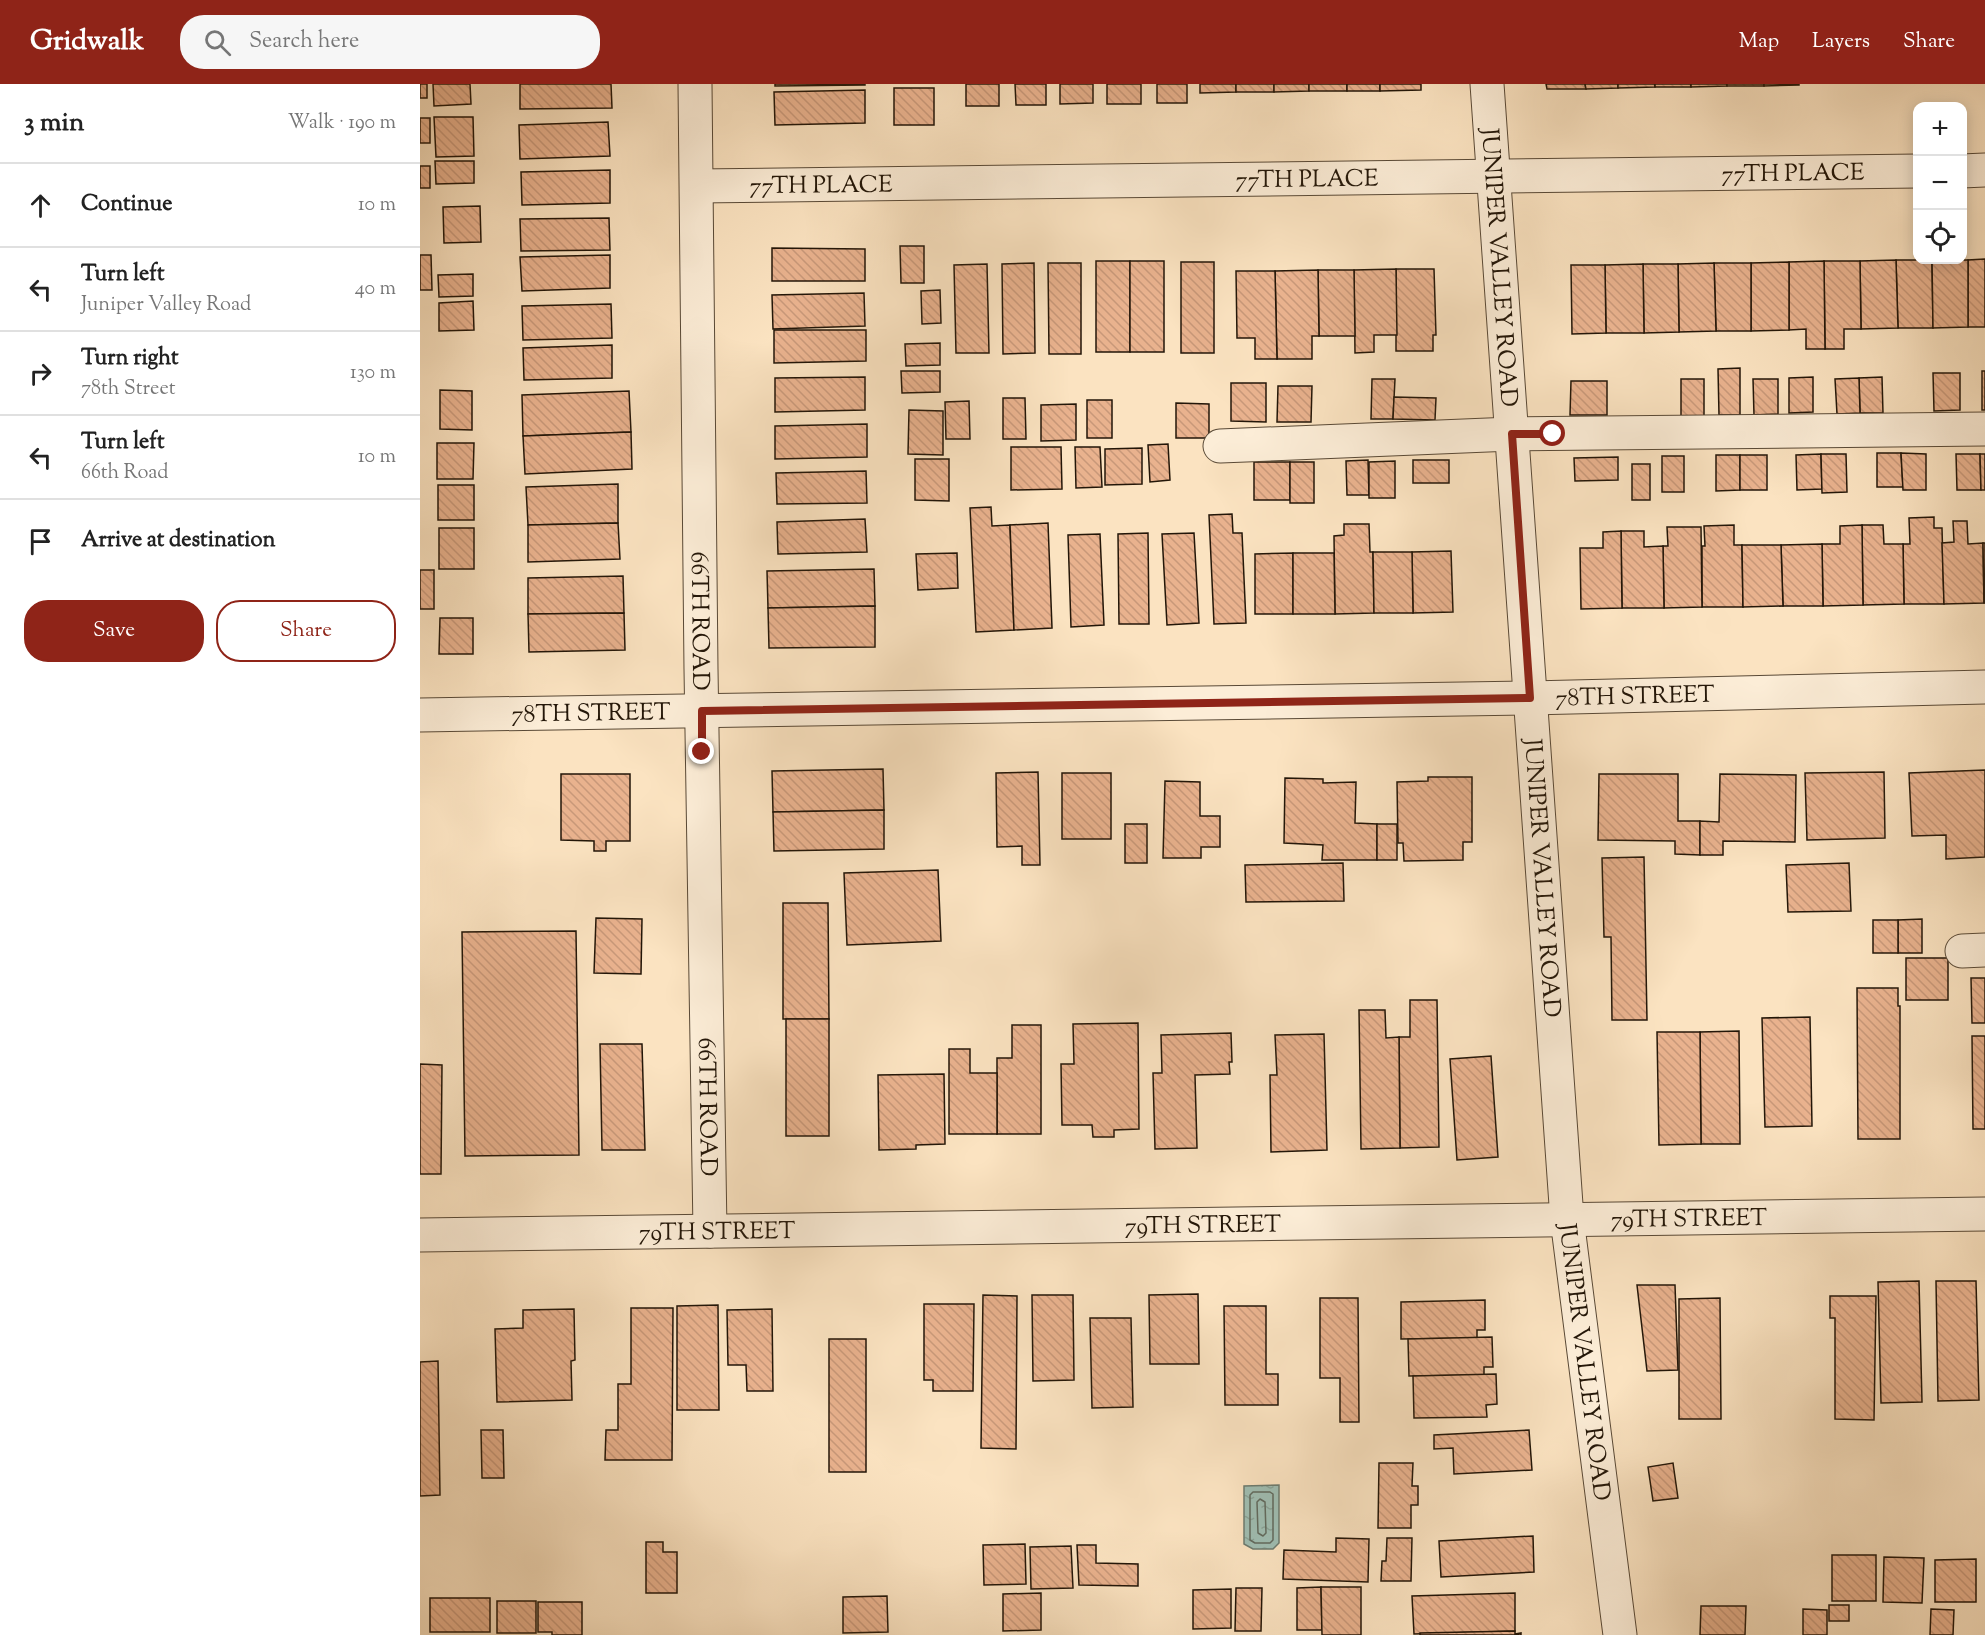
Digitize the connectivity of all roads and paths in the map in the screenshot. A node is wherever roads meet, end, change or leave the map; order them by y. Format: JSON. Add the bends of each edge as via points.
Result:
{"nodes":[{"id":1,"x":695,"y":84,"type":"edge"},
{"id":2,"x":1487,"y":84,"type":"edge"},
{"id":3,"x":1985,"y":170,"type":"edge"},
{"id":4,"x":1913,"y":171,"type":"edge"},
{"id":5,"x":1967,"y":171,"type":"edge"},
{"id":6,"x":1494,"y":177,"type":"junction"},
{"id":7,"x":697,"y":186,"type":"junction"},
{"id":8,"x":1985,"y":429,"type":"edge"},
{"id":9,"x":1512,"y":434,"type":"junction"},
{"id":10,"x":1220,"y":446,"type":"dead end"},
{"id":11,"x":1985,"y":687,"type":"edge"},
{"id":12,"x":1530,"y":698,"type":"junction"},
{"id":13,"x":702,"y":711,"type":"junction"},
{"id":14,"x":420,"y":714,"type":"edge"},
{"id":15,"x":1985,"y":1214,"type":"edge"},
{"id":16,"x":1567,"y":1219,"type":"junction"},
{"id":17,"x":710,"y":1231,"type":"junction"},
{"id":18,"x":420,"y":1235,"type":"edge"},
{"id":19,"x":1620,"y":1635,"type":"edge"}],
"edges":[{"from":1,"to":7,"type":"street","name":"66TH ROAD"},
{"from":2,"to":6,"type":"street","name":"JUNIPER VALLEY ROAD"},
{"from":3,"to":5,"type":"street"},
{"from":4,"to":6,"type":"street","name":"77TH PLACE"},
{"from":6,"to":7,"type":"street","name":"77TH PLACE"},
{"from":6,"to":9,"type":"street","name":"JUNIPER VALLEY ROAD"},
{"from":7,"to":13,"type":"street","name":"66TH ROAD"},
{"from":8,"to":9,"type":"street"},
{"from":9,"to":10,"type":"street"},
{"from":9,"to":12,"type":"street","name":"JUNIPER VALLEY ROAD"},
{"from":11,"to":12,"type":"street","name":"78TH STREET"},
{"from":12,"to":13,"type":"street","name":"78TH STREET"},
{"from":12,"to":16,"type":"street","name":"JUNIPER VALLEY ROAD"},
{"from":13,"to":14,"type":"street","name":"78TH STREET"},
{"from":13,"to":17,"type":"street","name":"66TH ROAD"},
{"from":15,"to":16,"type":"street","name":"79TH STREET"},
{"from":16,"to":17,"type":"street","name":"79TH STREET"},
{"from":16,"to":19,"type":"street","name":"JUNIPER VALLEY ROAD"},
{"from":17,"to":18,"type":"street","name":"79TH STREET"}]}
